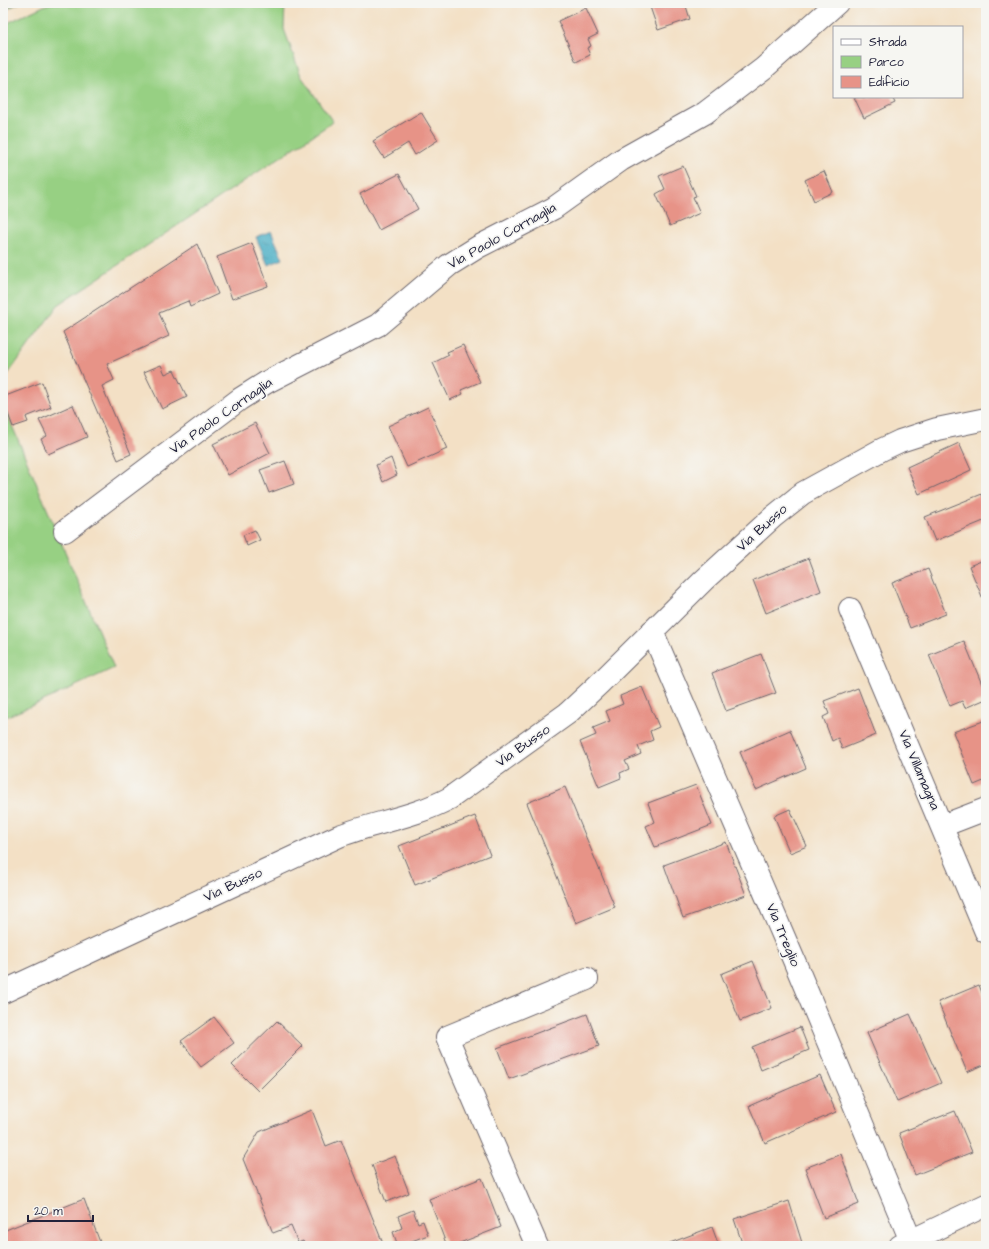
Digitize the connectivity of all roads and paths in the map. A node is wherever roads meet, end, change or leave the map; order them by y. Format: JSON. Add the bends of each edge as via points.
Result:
{"nodes":[{"id":1,"x":837,"y":3,"type":"edge"},
{"id":2,"x":986,"y":419,"type":"edge"},
{"id":3,"x":65,"y":531,"type":"dead end"},
{"id":4,"x":850,"y":610,"type":"dead end"},
{"id":5,"x":652,"y":631,"type":"junction"},
{"id":6,"x":986,"y":809,"type":"edge"},
{"id":7,"x":942,"y":826,"type":"junction"},
{"id":8,"x":986,"y":932,"type":"edge"},
{"id":9,"x":587,"y":979,"type":"dead end"},
{"id":10,"x":3,"y":992,"type":"edge"},
{"id":11,"x":986,"y":1205,"type":"edge"},
{"id":12,"x":906,"y":1243,"type":"edge"},
{"id":13,"x":537,"y":1246,"type":"edge"}],
"edges":[{"from":1,"to":3,"type":"street","name":"Via Paolo Cornaglia","via":[[764,68],[705,113],[621,160],[554,208],[449,265],[378,325],[267,382],[240,399]]},
{"from":2,"to":5,"type":"street","name":"Via Busso","via":[[937,429],[900,441],[803,493],[736,550]]},
{"from":4,"to":7,"type":"street","name":"Via Villamagna"},
{"from":5,"to":10,"type":"street","name":"Via Busso","via":[[568,713],[442,803],[334,838]]},
{"from":5,"to":12,"type":"street","name":"Via Treglio","via":[[793,958]]},
{"from":6,"to":7,"type":"street"},
{"from":7,"to":8,"type":"street","name":"Via Villamagna"},
{"from":9,"to":13,"type":"street","via":[[447,1037]]},
{"from":11,"to":12,"type":"street"}]}
